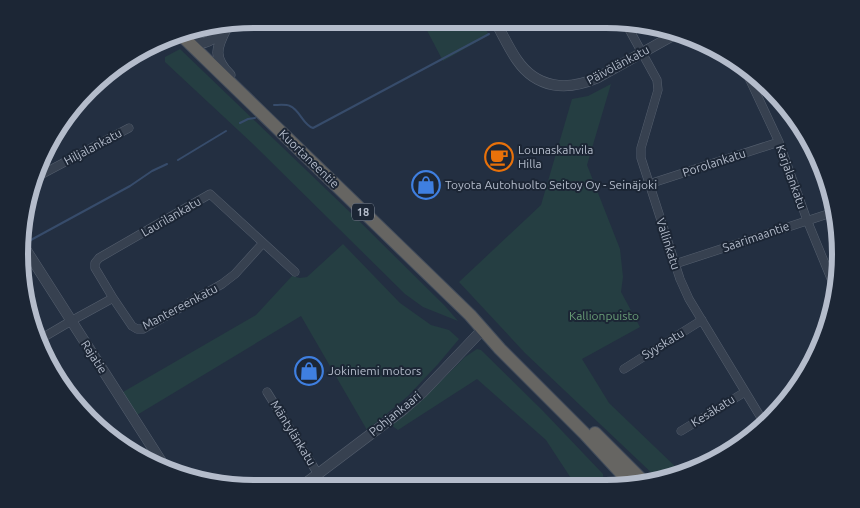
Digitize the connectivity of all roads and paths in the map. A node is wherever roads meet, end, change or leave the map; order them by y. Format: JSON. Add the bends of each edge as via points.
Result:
{"nodes":[{"id":1,"x":499,"y":28,"type":"edge"},
{"id":2,"x":225,"y":29,"type":"edge"},
{"id":3,"x":227,"y":29,"type":"edge"},
{"id":4,"x":629,"y":29,"type":"edge"},
{"id":5,"x":670,"y":37,"type":"edge"},
{"id":6,"x":185,"y":38,"type":"edge"},
{"id":7,"x":187,"y":38,"type":"edge"},
{"id":8,"x":642,"y":53,"type":"junction"},
{"id":9,"x":749,"y":79,"type":"edge"},
{"id":10,"x":242,"y":95,"type":"junction"},
{"id":11,"x":129,"y":128,"type":"dead end"},
{"id":12,"x":779,"y":142,"type":"junction"},
{"id":13,"x":43,"y":174,"type":"edge"},
{"id":14,"x":649,"y":184,"type":"junction"},
{"id":15,"x":829,"y":213,"type":"edge"},
{"id":16,"x":807,"y":220,"type":"junction"},
{"id":17,"x":263,"y":243,"type":"junction"},
{"id":18,"x":28,"y":253,"type":"edge"},
{"id":19,"x":675,"y":264,"type":"junction"},
{"id":20,"x":295,"y":272,"type":"dead end"},
{"id":21,"x":831,"y":278,"type":"edge"},
{"id":22,"x":113,"y":298,"type":"junction"},
{"id":23,"x":71,"y":320,"type":"junction"},
{"id":24,"x":702,"y":320,"type":"junction"},
{"id":25,"x":483,"y":329,"type":"junction"},
{"id":26,"x":44,"y":337,"type":"edge"},
{"id":27,"x":624,"y":368,"type":"dead end"},
{"id":28,"x":267,"y":392,"type":"dead end"},
{"id":29,"x":745,"y":392,"type":"junction"},
{"id":30,"x":761,"y":418,"type":"edge"},
{"id":31,"x":681,"y":431,"type":"dead end"},
{"id":32,"x":160,"y":460,"type":"edge"},
{"id":33,"x":318,"y":474,"type":"junction"},
{"id":34,"x":640,"y":478,"type":"edge"},
{"id":35,"x":310,"y":480,"type":"edge"},
{"id":36,"x":626,"y":480,"type":"edge"}],
"edges":[{"from":1,"to":8,"type":"street","name":"Päivölänkatu","via":[[524,68],[532,76],[553,85],[584,83]]},
{"from":2,"to":7,"type":"street","via":[[206,42],[193,42]]},
{"from":3,"to":10,"type":"street","via":[[219,42],[219,60],[238,82]]},
{"from":4,"to":8,"type":"street","name":"Vallinkatu"},
{"from":5,"to":8,"type":"street","name":"Päivölänkatu"},
{"from":6,"to":10,"type":"highway","name":"Kuortaneentie","number":"18"},
{"from":8,"to":14,"type":"street","name":"Vallinkatu","via":[[657,80],[658,90],[641,148]]},
{"from":9,"to":12,"type":"street","name":"Karjalankatu"},
{"from":10,"to":25,"type":"highway","name":"Kuortaneentie","number":"18"},
{"from":11,"to":13,"type":"street","name":"Hiljalankatu"},
{"from":12,"to":14,"type":"street","name":"Porolankatu"},
{"from":12,"to":16,"type":"street","name":"Karjalankatu"},
{"from":14,"to":19,"type":"street","name":"Vallinkatu"},
{"from":15,"to":16,"type":"street","name":"Saarimaantie"},
{"from":16,"to":19,"type":"street","name":"Saarimaantie"},
{"from":16,"to":21,"type":"street","name":"Karjalankatu"},
{"from":17,"to":20,"type":"street","name":"Laurilankatu"},
{"from":17,"to":22,"type":"street","name":"Mantereenkatu","via":[[222,284],[142,329],[132,326]]},
{"from":17,"to":22,"type":"street","name":"Laurilankatu","via":[[210,194],[99,258],[95,268]]},
{"from":18,"to":23,"type":"street","name":"Rajatie"},
{"from":19,"to":24,"type":"street","name":"Vallinkatu","via":[[689,299]]},
{"from":22,"to":23,"type":"street"},
{"from":23,"to":26,"type":"street"},
{"from":23,"to":32,"type":"street","name":"Rajatie"},
{"from":24,"to":27,"type":"street","name":"Syyskatu"},
{"from":24,"to":29,"type":"street","name":"Vallinkatu"},
{"from":25,"to":33,"type":"street","name":"Pohjankaari","via":[[422,393]]},
{"from":25,"to":34,"type":"highway","name":"Kuortaneentie","number":"18","via":[[505,344]]},
{"from":25,"to":36,"type":"highway","name":"Kuortaneentie","number":"18"},
{"from":28,"to":33,"type":"street","name":"Mäntylänkatu"},
{"from":29,"to":30,"type":"street","name":"Vallinkatu"},
{"from":29,"to":31,"type":"street","name":"Kesäkatu"},
{"from":33,"to":35,"type":"street","name":"Pohjankaari"}]}
